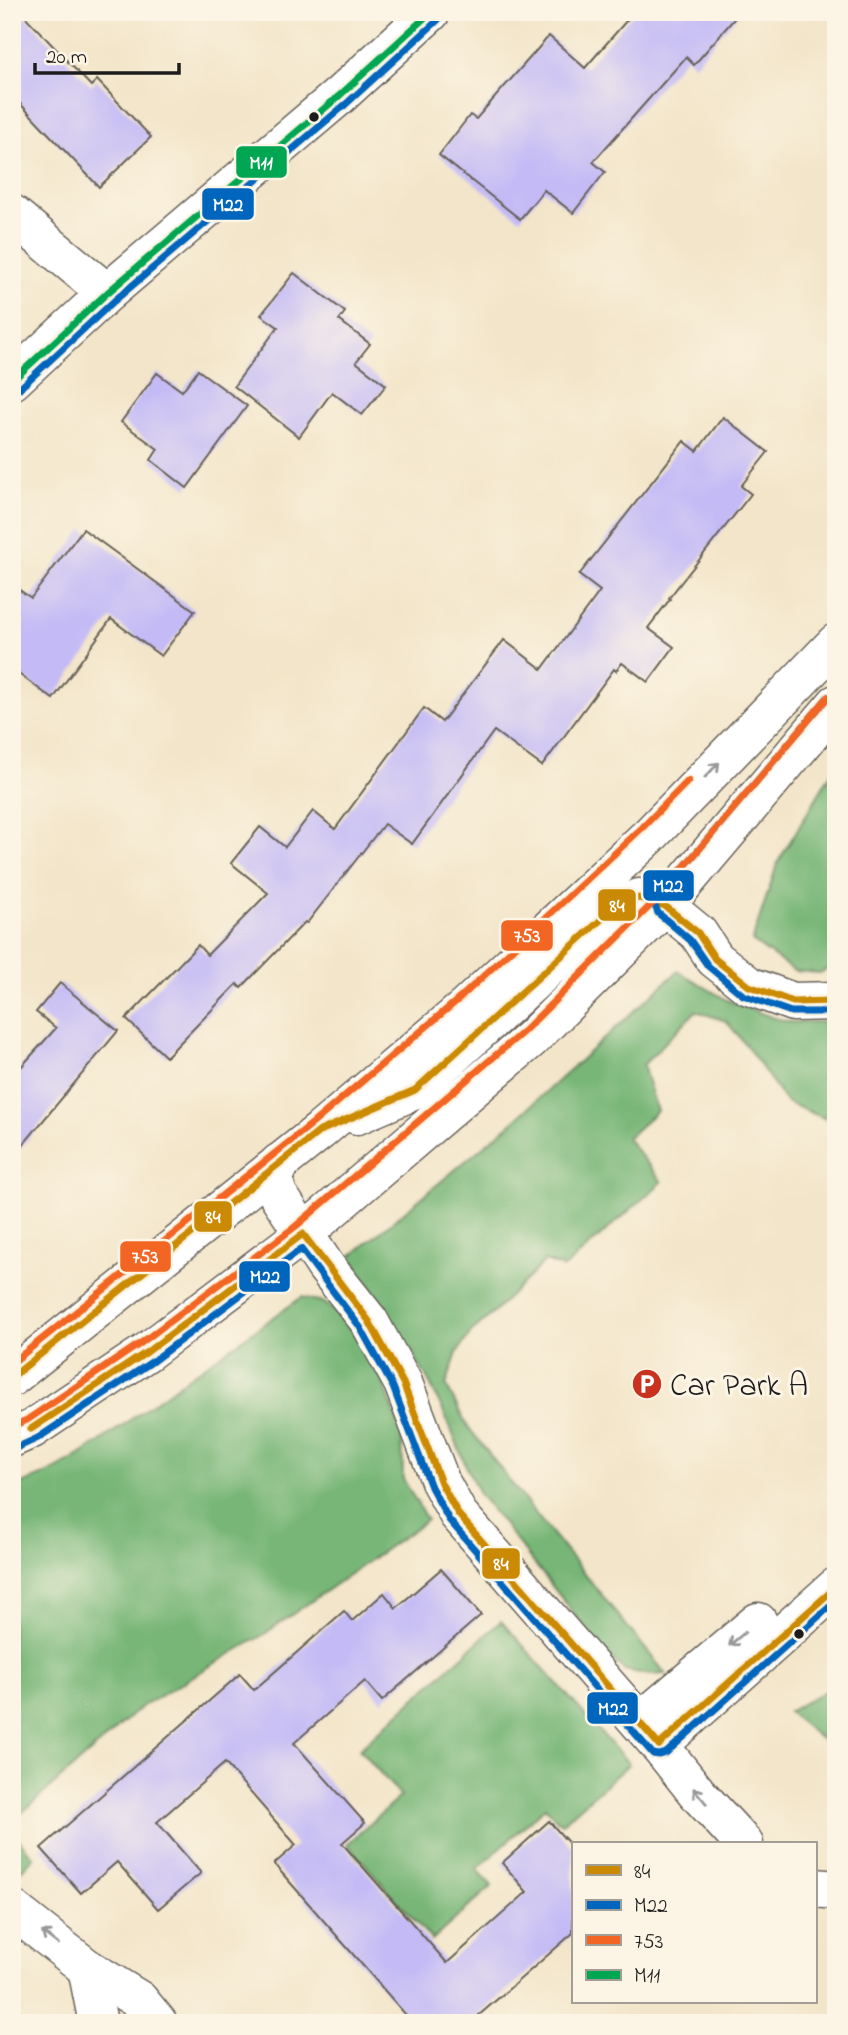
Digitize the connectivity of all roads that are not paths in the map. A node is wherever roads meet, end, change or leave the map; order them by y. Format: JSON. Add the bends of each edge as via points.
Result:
{"nodes":[{"id":1,"x":431,"y":12,"type":"edge"},
{"id":2,"x":12,"y":214,"type":"edge"},
{"id":3,"x":107,"y":293,"type":"junction"},
{"id":4,"x":12,"y":381,"type":"edge"},
{"id":5,"x":836,"y":643,"type":"edge"},
{"id":6,"x":836,"y":704,"type":"edge"},
{"id":7,"x":803,"y":743,"type":"junction"},
{"id":8,"x":665,"y":906,"type":"junction"},
{"id":9,"x":698,"y":933,"type":"junction"},
{"id":10,"x":836,"y":1001,"type":"edge"},
{"id":11,"x":320,"y":1131,"type":"junction"},
{"id":12,"x":279,"y":1163,"type":"junction"},
{"id":13,"x":303,"y":1234,"type":"junction"},
{"id":14,"x":326,"y":1267,"type":"junction"},
{"id":15,"x":237,"y":1283,"type":"junction"},
{"id":16,"x":12,"y":1377,"type":"edge"},
{"id":17,"x":12,"y":1438,"type":"edge"},
{"id":18,"x":836,"y":1587,"type":"edge"},
{"id":19,"x":789,"y":1595,"type":"dead end"},
{"id":20,"x":650,"y":1733,"type":"junction"},
{"id":21,"x":742,"y":1842,"type":"edge"},
{"id":22,"x":816,"y":1888,"type":"edge"},
{"id":23,"x":836,"y":1890,"type":"edge"},
{"id":24,"x":12,"y":1909,"type":"edge"},
{"id":25,"x":87,"y":1968,"type":"junction"},
{"id":26,"x":97,"y":2023,"type":"edge"},
{"id":27,"x":159,"y":2023,"type":"edge"}],
"edges":[{"from":1,"to":3,"type":"street"},
{"from":2,"to":3,"type":"street"},
{"from":3,"to":4,"type":"street"},
{"from":11,"to":5,"type":"street","one_way":true,"via":[[467,1006],[640,844]]},
{"from":6,"to":7,"type":"street"},
{"from":7,"to":8,"type":"street"},
{"from":7,"to":9,"type":"street","via":[[769,806],[697,907]]},
{"from":8,"to":9,"type":"street"},
{"from":8,"to":11,"type":"street","via":[[639,898],[617,905],[415,1090]]},
{"from":8,"to":13,"type":"street","via":[[531,1039]]},
{"from":9,"to":10,"type":"street","via":[[715,958],[749,986],[793,1002]]},
{"from":11,"to":12,"type":"street"},
{"from":12,"to":13,"type":"street","via":[[274,1180],[277,1193]]},
{"from":12,"to":16,"type":"street"},
{"from":13,"to":14,"type":"street"},
{"from":13,"to":15,"type":"street"},
{"from":14,"to":15,"type":"street","via":[[283,1269]]},
{"from":14,"to":20,"type":"street","via":[[369,1321],[403,1383],[441,1483],[458,1514]]},
{"from":15,"to":17,"type":"street","via":[[147,1352]]},
{"from":18,"to":20,"type":"street"},
{"from":19,"to":20,"type":"street","one_way":true},
{"from":21,"to":20,"type":"street","one_way":true},
{"from":22,"to":23,"type":"street"},
{"from":25,"to":24,"type":"street","one_way":true},
{"from":25,"to":26,"type":"street"},
{"from":25,"to":27,"type":"street","via":[[139,2000]]}]}
